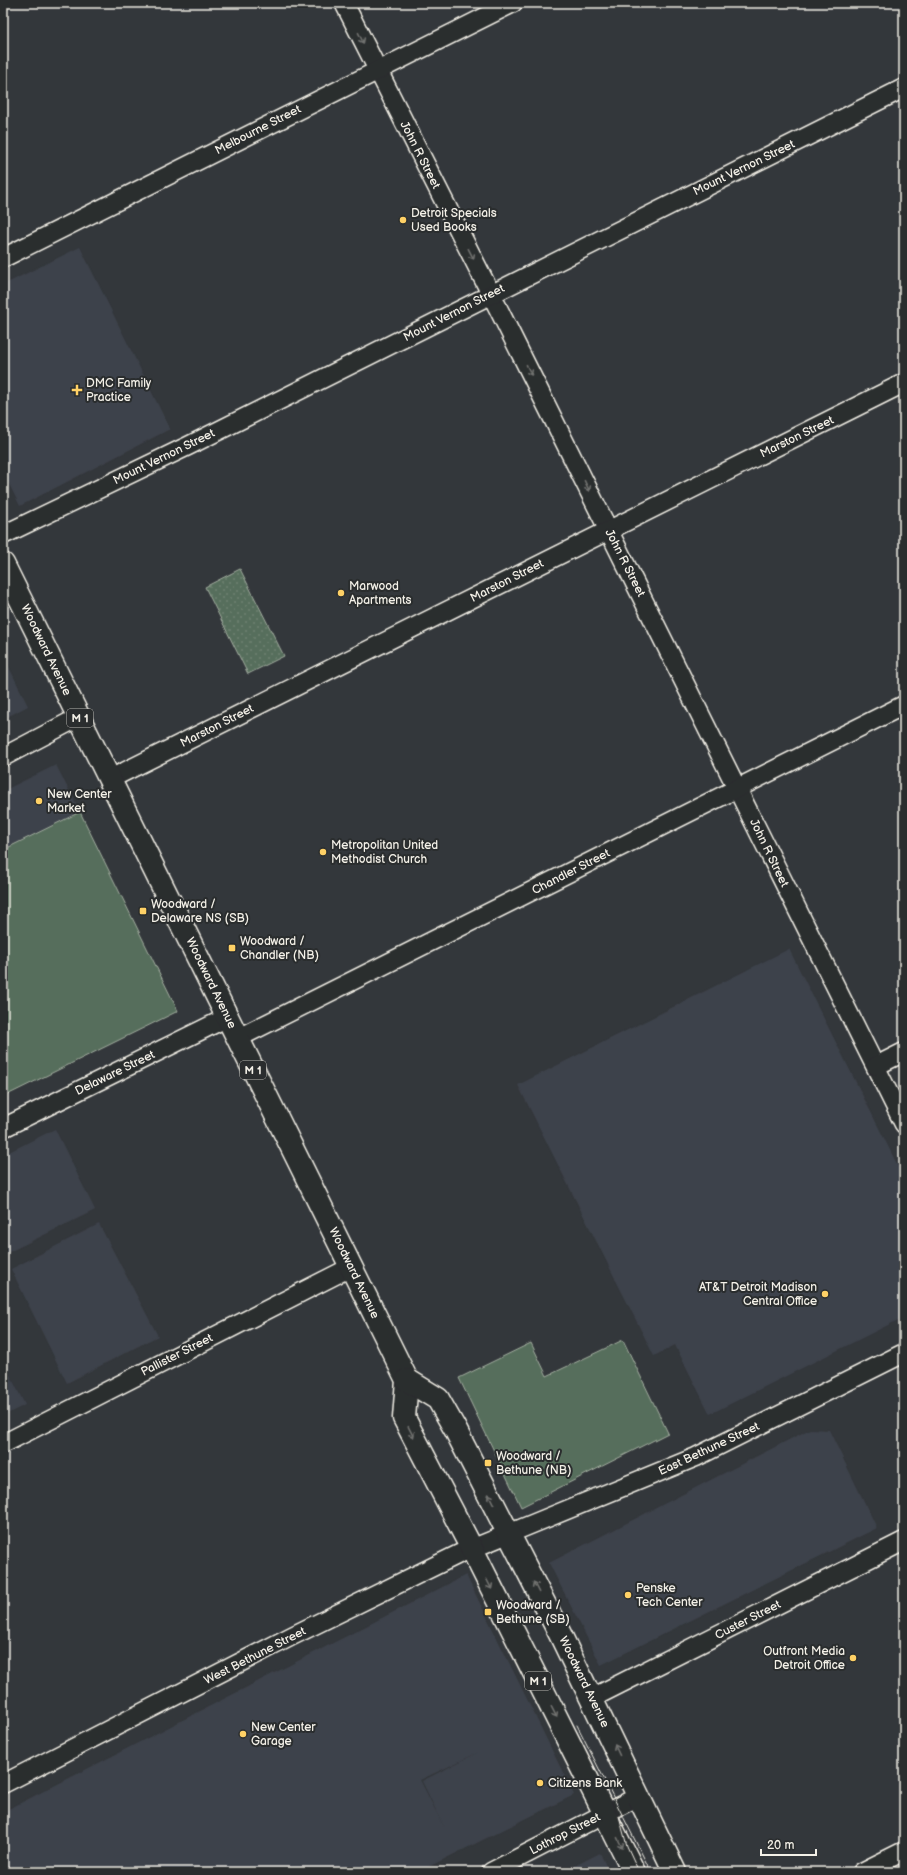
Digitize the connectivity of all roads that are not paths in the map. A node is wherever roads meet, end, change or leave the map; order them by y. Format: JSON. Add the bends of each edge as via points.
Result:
{"nodes":[{"id":1,"x":344,"y":3,"type":"edge"},
{"id":2,"x":513,"y":3,"type":"edge"},
{"id":3,"x":377,"y":71,"type":"junction"},
{"id":4,"x":904,"y":88,"type":"edge"},
{"id":5,"x":3,"y":258,"type":"edge"},
{"id":6,"x":491,"y":294,"type":"junction"},
{"id":7,"x":904,"y":383,"type":"edge"},
{"id":8,"x":609,"y":530,"type":"junction"},
{"id":9,"x":3,"y":535,"type":"edge"},
{"id":10,"x":3,"y":564,"type":"edge"},
{"id":11,"x":904,"y":705,"type":"edge"},
{"id":12,"x":79,"y":717,"type":"junction"},
{"id":13,"x":3,"y":757,"type":"edge"},
{"id":14,"x":110,"y":779,"type":"junction"},
{"id":15,"x":737,"y":788,"type":"junction"},
{"id":16,"x":228,"y":1017,"type":"junction"},
{"id":17,"x":238,"y":1038,"type":"junction"},
{"id":18,"x":904,"y":1052,"type":"edge"},
{"id":19,"x":876,"y":1066,"type":"junction"},
{"id":20,"x":904,"y":1124,"type":"edge"},
{"id":21,"x":3,"y":1128,"type":"edge"},
{"id":22,"x":351,"y":1267,"type":"junction"},
{"id":23,"x":904,"y":1353,"type":"edge"},
{"id":24,"x":407,"y":1380,"type":"junction"},
{"id":25,"x":3,"y":1444,"type":"edge"},
{"id":26,"x":509,"y":1534,"type":"junction"},
{"id":27,"x":904,"y":1541,"type":"edge"},
{"id":28,"x":472,"y":1548,"type":"junction"},
{"id":29,"x":592,"y":1698,"type":"junction"},
{"id":30,"x":3,"y":1784,"type":"edge"},
{"id":31,"x":639,"y":1796,"type":"junction"},
{"id":32,"x":605,"y":1814,"type":"junction"},
{"id":33,"x":904,"y":1851,"type":"edge"},
{"id":34,"x":491,"y":1872,"type":"edge"},
{"id":35,"x":634,"y":1872,"type":"edge"},
{"id":36,"x":675,"y":1872,"type":"edge"},
{"id":37,"x":862,"y":1872,"type":"edge"}],
"edges":[{"from":1,"to":3,"type":"street","name":"John R Street","one_way":true},
{"from":2,"to":3,"type":"street","name":"Melbourne Street"},
{"from":3,"to":5,"type":"street","name":"Melbourne Street"},
{"from":3,"to":6,"type":"street","name":"John R Street","one_way":true},
{"from":4,"to":6,"type":"street","name":"Mount Vernon Street"},
{"from":6,"to":8,"type":"street","name":"John R Street","one_way":true},
{"from":6,"to":9,"type":"street","name":"Mount Vernon Street","via":[[188,446]]},
{"from":7,"to":8,"type":"street","name":"Marston Street"},
{"from":8,"to":14,"type":"street","name":"Marston Street"},
{"from":8,"to":15,"type":"street","name":"John R Street"},
{"from":10,"to":12,"type":"main road","name":"Woodward Avenue","number":"M 1"},
{"from":11,"to":15,"type":"street","name":"Chandler Street"},
{"from":12,"to":13,"type":"street"},
{"from":12,"to":14,"type":"main road","name":"Woodward Avenue","number":"M 1"},
{"from":14,"to":16,"type":"main road","name":"Woodward Avenue","number":"M 1"},
{"from":15,"to":17,"type":"street","name":"Chandler Street"},
{"from":15,"to":19,"type":"street","name":"John R Street"},
{"from":16,"to":17,"type":"main road","name":"Woodward Avenue","number":"M 1"},
{"from":16,"to":21,"type":"street","name":"Delaware Street"},
{"from":17,"to":22,"type":"main road","name":"Woodward Avenue","number":"M 1"},
{"from":18,"to":19,"type":"street"},
{"from":19,"to":20,"type":"street","name":"John R Street"},
{"from":22,"to":24,"type":"main road","name":"Woodward Avenue","number":"M 1"},
{"from":22,"to":25,"type":"street","name":"Pallister Street"},
{"from":23,"to":26,"type":"street","name":"East Bethune Street","via":[[696,1457]]},
{"from":26,"to":24,"type":"main road","name":"Woodward Avenue","one_way":true,"via":[[438,1399]]},
{"from":24,"to":28,"type":"main road","number":"M 1","one_way":true,"via":[[404,1418]]},
{"from":26,"to":28,"type":"street","name":"West Bethune Street"},
{"from":29,"to":26,"type":"main road","name":"Woodward Avenue","one_way":true},
{"from":27,"to":29,"type":"street","name":"Custer Street"},
{"from":28,"to":30,"type":"street","name":"West Bethune Street","via":[[298,1633]]},
{"from":28,"to":32,"type":"main road","number":"M 1","one_way":true},
{"from":31,"to":29,"type":"main road","name":"Woodward Avenue","one_way":true},
{"from":31,"to":32,"type":"street","name":"Lothrop Street"},
{"from":31,"to":36,"type":"main road","name":"Woodward Avenue"},
{"from":32,"to":34,"type":"street","name":"Lothrop Street"},
{"from":32,"to":35,"type":"main road","number":"M 1","one_way":true},
{"from":33,"to":37,"type":"street"}]}
